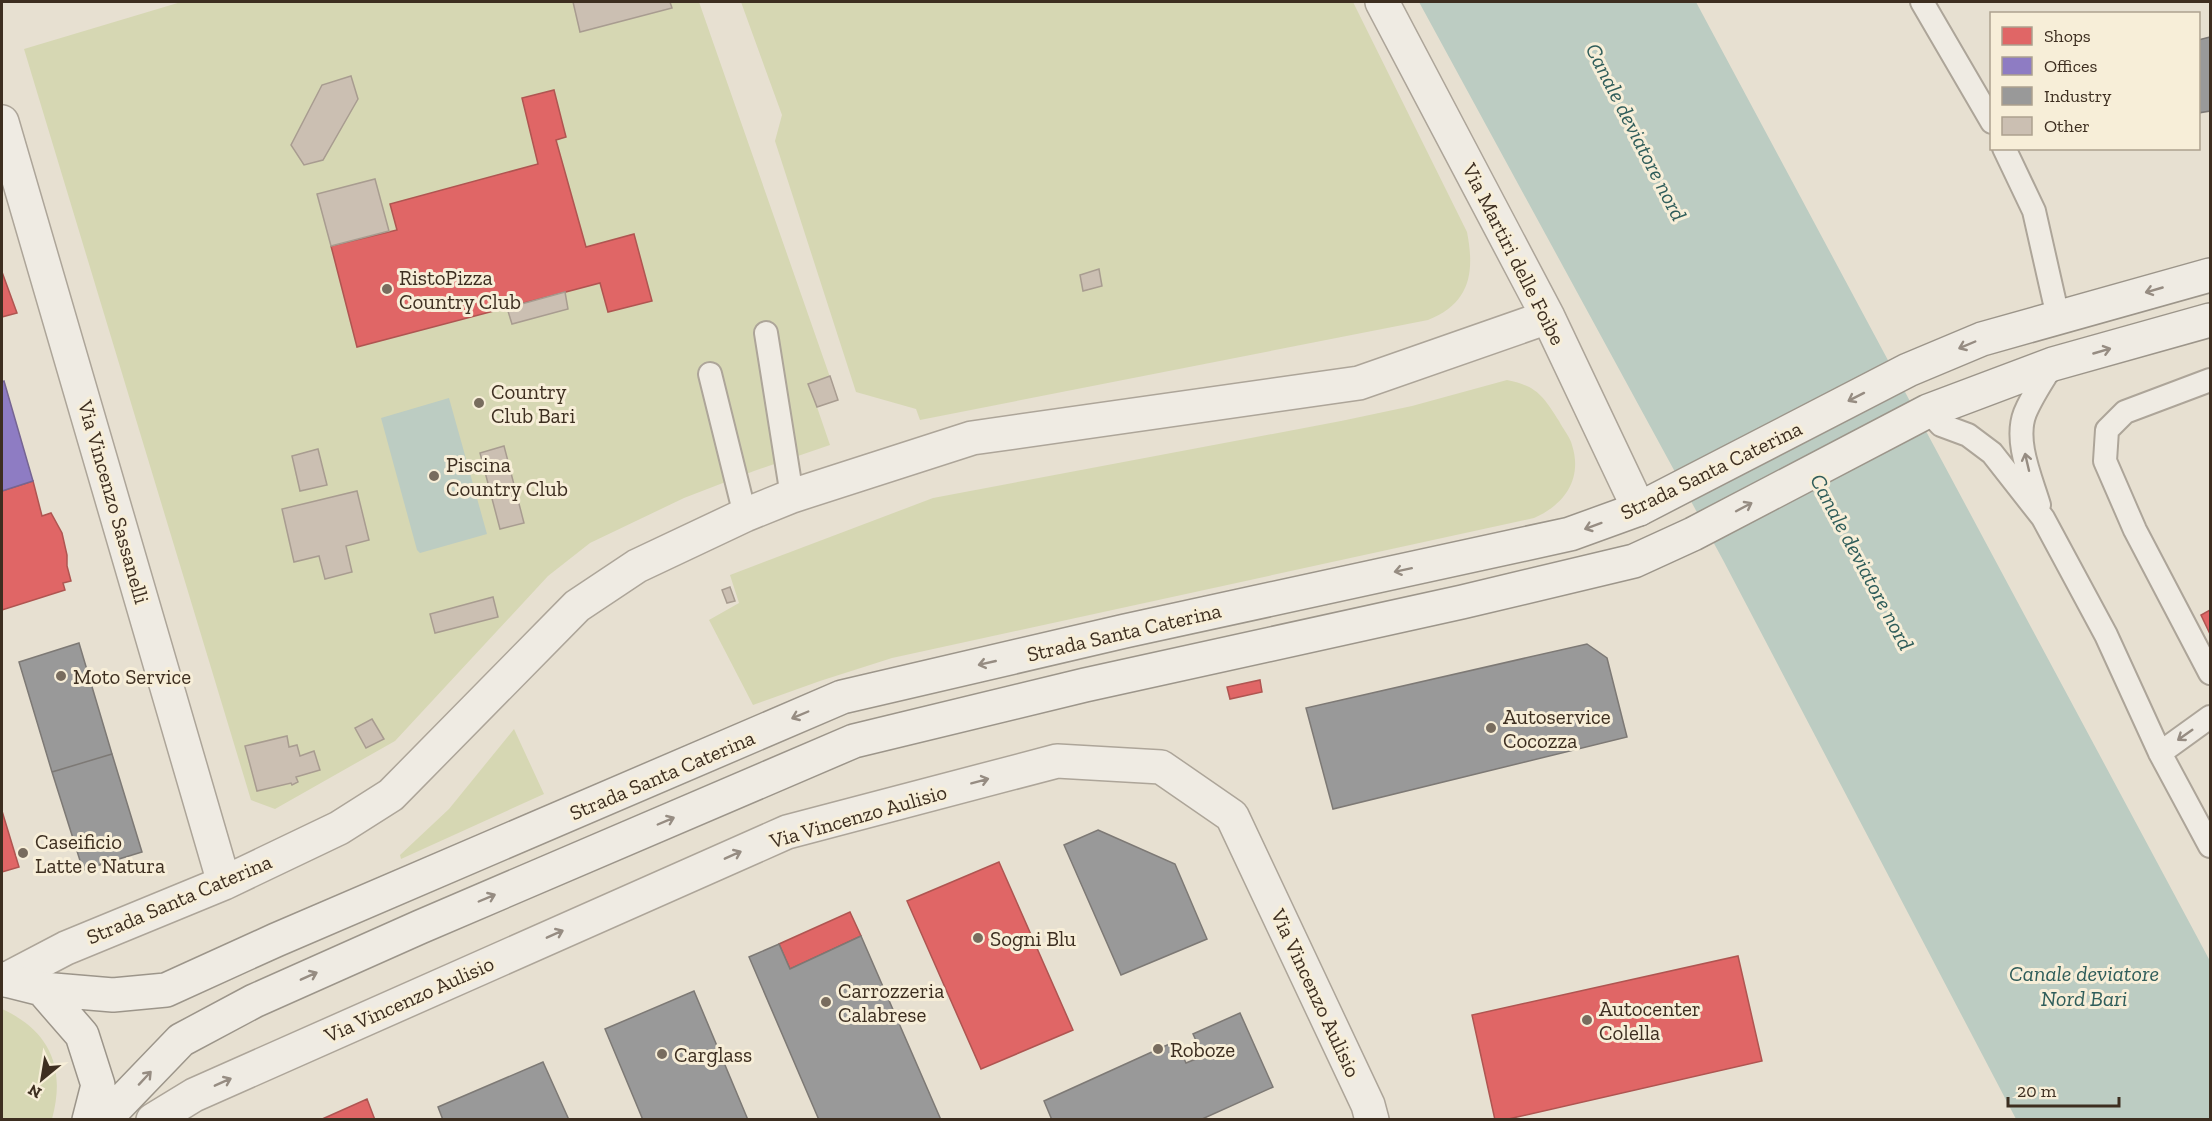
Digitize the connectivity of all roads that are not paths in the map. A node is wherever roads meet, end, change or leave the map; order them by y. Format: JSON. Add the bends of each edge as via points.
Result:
{"nodes":[{"id":1,"x":1382,"y":2,"type":"edge"},
{"id":2,"x":1922,"y":2,"type":"edge"},
{"id":3,"x":1990,"y":119,"type":"edge"},
{"id":4,"x":2,"y":122,"type":"edge"},
{"id":5,"x":2005,"y":150,"type":"edge"},
{"id":6,"x":2211,"y":275,"type":"edge"},
{"id":7,"x":1548,"y":317,"type":"junction"},
{"id":8,"x":2058,"y":317,"type":"junction"},
{"id":9,"x":2211,"y":320,"type":"edge"},
{"id":10,"x":766,"y":333,"type":"dead end"},
{"id":11,"x":2053,"y":364,"type":"junction"},
{"id":12,"x":710,"y":374,"type":"dead end"},
{"id":13,"x":2211,"y":380,"type":"edge"},
{"id":14,"x":1928,"y":411,"type":"junction"},
{"id":15,"x":792,"y":496,"type":"junction"},
{"id":16,"x":1652,"y":502,"type":"junction"},
{"id":17,"x":745,"y":515,"type":"junction"},
{"id":18,"x":2043,"y":518,"type":"junction"},
{"id":19,"x":2211,"y":673,"type":"edge"},
{"id":20,"x":2211,"y":717,"type":"edge"},
{"id":21,"x":2160,"y":753,"type":"junction"},
{"id":22,"x":2211,"y":846,"type":"edge"},
{"id":23,"x":224,"y":883,"type":"junction"},
{"id":24,"x":3,"y":979,"type":"edge"},
{"id":25,"x":42,"y":989,"type":"junction"},
{"id":26,"x":89,"y":1119,"type":"edge"},
{"id":27,"x":104,"y":1119,"type":"edge"},
{"id":28,"x":153,"y":1119,"type":"edge"},
{"id":29,"x":1372,"y":1119,"type":"edge"}],
"edges":[{"from":1,"to":7,"type":"street","name":"Via Martiri delle Foibe"},
{"from":2,"to":3,"type":"lane"},
{"from":4,"to":23,"type":"street","name":"Via Vincenzo Sassanelli"},
{"from":5,"to":8,"type":"lane","via":[[2034,211]]},
{"from":6,"to":8,"type":"street","name":"Strada Santa Caterina","one_way":true},
{"from":7,"to":15,"type":"street","name":"Strada Santa Caterina","via":[[1359,383],[972,438]]},
{"from":7,"to":16,"type":"street","name":"Via Martiri delle Foibe"},
{"from":8,"to":16,"type":"street","name":"Strada Santa Caterina","one_way":true,"via":[[1982,339],[1908,370]]},
{"from":11,"to":9,"type":"street","name":"Strada Santa Caterina","one_way":true},
{"from":10,"to":15,"type":"lane"},
{"from":11,"to":14,"type":"street","name":"Strada Santa Caterina"},
{"from":18,"to":11,"type":"lane","one_way":true,"via":[[2022,435],[2024,415]]},
{"from":12,"to":17,"type":"lane"},
{"from":13,"to":19,"type":"lane","via":[[2125,412],[2108,430],[2104,460],[2135,530]]},
{"from":14,"to":18,"type":"lane","via":[[1941,425],[1968,435],[1992,453]]},
{"from":27,"to":14,"type":"street","name":"Strada Santa Caterina","one_way":true,"via":[[181,1040],[254,1001],[854,741],[1634,561]]},
{"from":15,"to":17,"type":"street","name":"Strada Santa Caterina"},
{"from":16,"to":25,"type":"street","name":"Strada Santa Caterina","one_way":true,"via":[[1570,534],[842,697],[166,990],[113,995]]},
{"from":17,"to":23,"type":"street","name":"Strada Santa Caterina","via":[[637,566],[577,606],[391,795],[339,828]]},
{"from":18,"to":21,"type":"lane","via":[[2106,635]]},
{"from":20,"to":21,"type":"lane","one_way":true},
{"from":21,"to":22,"type":"lane"},
{"from":23,"to":24,"type":"street","name":"Strada Santa Caterina","via":[[66,948]]},
{"from":24,"to":25,"type":"street","name":"Strada Santa Caterina"},
{"from":25,"to":26,"type":"street","via":[[82,1035],[98,1085]]},
{"from":28,"to":29,"type":"street","name":"Via Vincenzo Aulisio","one_way":true,"via":[[194,1095],[788,831],[1057,761],[1161,767],[1232,816]]}]}
